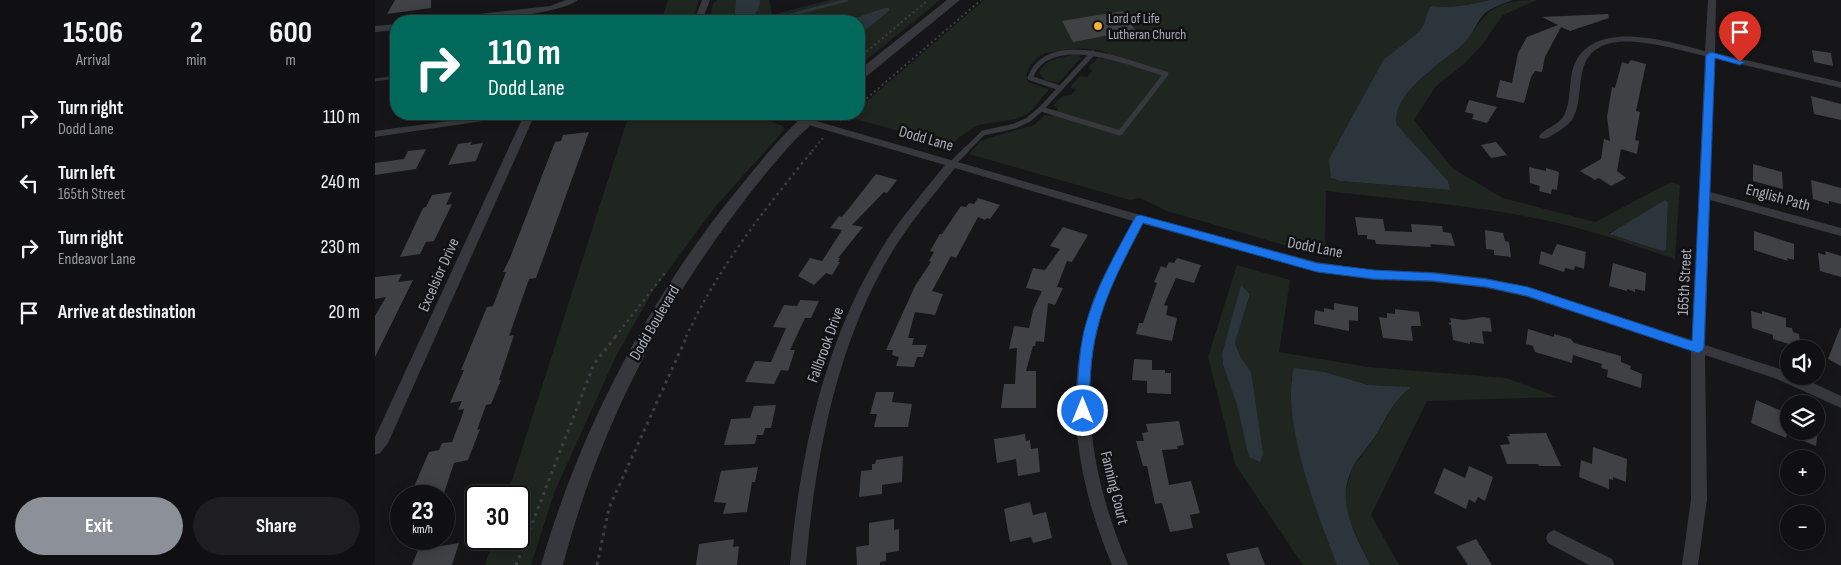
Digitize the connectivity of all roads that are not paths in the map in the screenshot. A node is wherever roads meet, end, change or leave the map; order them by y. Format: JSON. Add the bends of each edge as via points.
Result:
{"nodes":[{"id":1,"x":574,"y":0,"type":"edge"},
{"id":2,"x":706,"y":0,"type":"edge"},
{"id":3,"x":954,"y":0,"type":"edge"},
{"id":4,"x":1712,"y":0,"type":"edge"},
{"id":5,"x":493,"y":15,"type":"edge"},
{"id":6,"x":700,"y":15,"type":"edge"},
{"id":7,"x":390,"y":28,"type":"edge"},
{"id":8,"x":375,"y":29,"type":"edge"},
{"id":9,"x":1093,"y":53,"type":"junction"},
{"id":10,"x":1711,"y":55,"type":"junction"},
{"id":11,"x":865,"y":71,"type":"edge"},
{"id":12,"x":1841,"y":85,"type":"edge"},
{"id":13,"x":1060,"y":88,"type":"junction"},
{"id":14,"x":1041,"y":109,"type":"junction"},
{"id":15,"x":476,"y":120,"type":"edge"},
{"id":16,"x":527,"y":120,"type":"edge"},
{"id":17,"x":807,"y":120,"type":"edge"},
{"id":18,"x":816,"y":120,"type":"edge"},
{"id":19,"x":375,"y":134,"type":"edge"},
{"id":20,"x":1544,"y":136,"type":"dead end"},
{"id":21,"x":953,"y":164,"type":"junction"},
{"id":22,"x":1705,"y":195,"type":"junction"},
{"id":23,"x":1140,"y":219,"type":"junction"},
{"id":24,"x":1841,"y":232,"type":"edge"},
{"id":25,"x":1698,"y":348,"type":"junction"},
{"id":26,"x":1841,"y":402,"type":"edge"},
{"id":27,"x":375,"y":448,"type":"edge"},
{"id":28,"x":1554,"y":538,"type":"dead end"},
{"id":29,"x":552,"y":565,"type":"edge"},
{"id":30,"x":798,"y":565,"type":"edge"},
{"id":31,"x":1120,"y":565,"type":"edge"},
{"id":32,"x":1606,"y":565,"type":"edge"},
{"id":33,"x":1690,"y":565,"type":"edge"}],
"edges":[{"from":1,"to":5,"type":"street","via":[[551,8]]},
{"from":2,"to":6,"type":"street"},
{"from":3,"to":11,"type":"street"},
{"from":4,"to":10,"type":"street","name":"165th Street"},
{"from":7,"to":8,"type":"street"},
{"from":9,"to":13,"type":"lane"},
{"from":9,"to":13,"type":"lane","via":[[1080,51],[1048,57],[1032,70],[1030,78]]},
{"from":9,"to":14,"type":"lane","via":[[1166,74],[1121,133]]},
{"from":10,"to":12,"type":"street"},
{"from":10,"to":20,"type":"street","via":[[1645,40],[1603,42],[1589,49],[1581,61],[1568,118]]},
{"from":10,"to":22,"type":"street","name":"165th Street"},
{"from":13,"to":14,"type":"lane"},
{"from":14,"to":21,"type":"lane","via":[[1015,126],[983,133]]},
{"from":15,"to":19,"type":"street"},
{"from":16,"to":27,"type":"street","name":"Excelsior Drive","via":[[383,438]]},
{"from":17,"to":29,"type":"street","name":"Dodd Boulevard","via":[[727,210],[685,270],[652,326],[627,371],[600,432]]},
{"from":18,"to":21,"type":"street","name":"Dodd Lane"},
{"from":21,"to":23,"type":"street","name":"Dodd Lane"},
{"from":21,"to":30,"type":"street","name":"Fallbrook Drive","via":[[883,256],[851,321],[831,376],[810,461]]},
{"from":22,"to":24,"type":"street","name":"English Path"},
{"from":22,"to":25,"type":"street","name":"165th Street"},
{"from":23,"to":25,"type":"street","name":"Dodd Lane","via":[[1317,267],[1374,275],[1486,283],[1528,292]]},
{"from":23,"to":31,"type":"street","name":"Fanning Court","via":[[1098,306],[1090,332],[1082,395],[1087,461],[1106,531]]},
{"from":25,"to":26,"type":"street","name":"Dodd Lane","via":[[1781,375]]},
{"from":25,"to":33,"type":"street","name":"165th Street","via":[[1699,499]]},
{"from":28,"to":32,"type":"street"}]}
